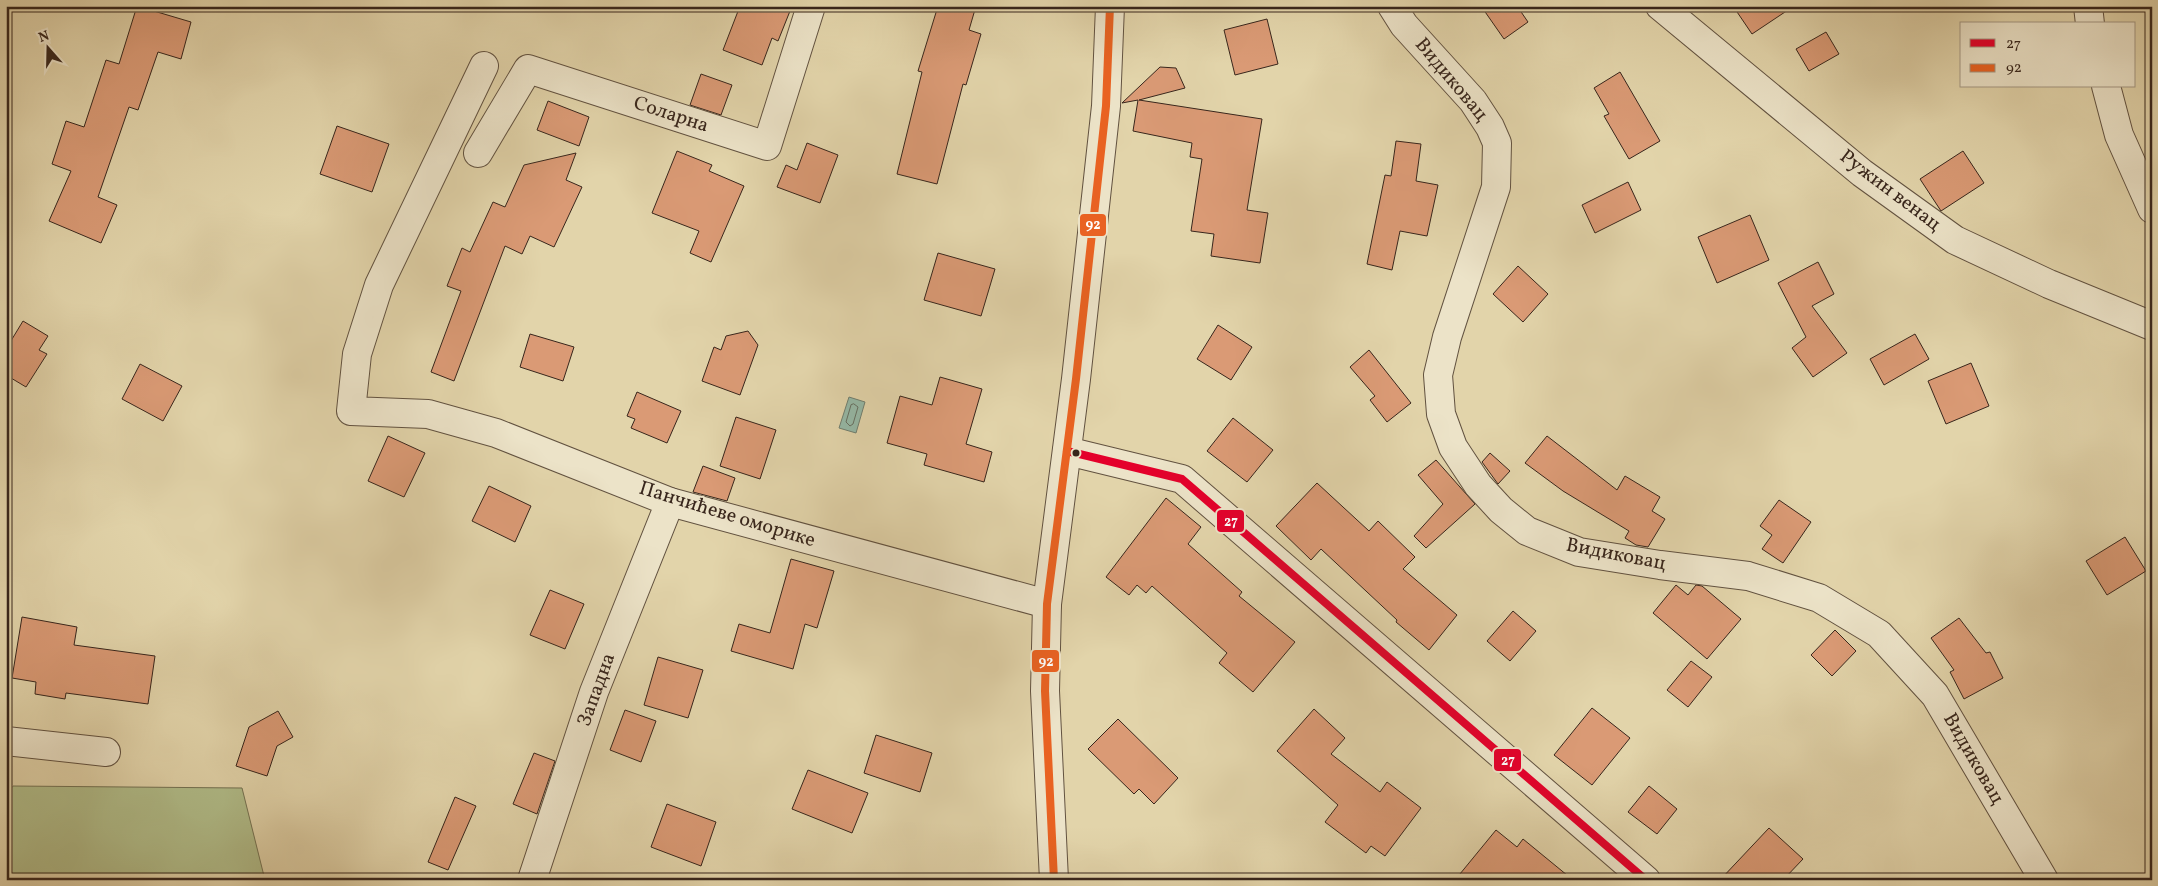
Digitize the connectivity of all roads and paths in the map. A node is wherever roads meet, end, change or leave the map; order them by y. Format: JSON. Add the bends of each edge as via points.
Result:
{"nodes":[{"id":1,"x":811,"y":6,"type":"edge"},
{"id":2,"x":1110,"y":6,"type":"edge"},
{"id":3,"x":1392,"y":6,"type":"edge"},
{"id":4,"x":1660,"y":6,"type":"edge"},
{"id":5,"x":2088,"y":6,"type":"edge"},
{"id":6,"x":2090,"y":22,"type":"edge"},
{"id":7,"x":484,"y":66,"type":"dead end"},
{"id":8,"x":2106,"y":88,"type":"edge"},
{"id":9,"x":478,"y":153,"type":"dead end"},
{"id":10,"x":2152,"y":209,"type":"edge"},
{"id":11,"x":2152,"y":326,"type":"edge"},
{"id":12,"x":1067,"y":451,"type":"junction"},
{"id":13,"x":670,"y":502,"type":"junction"},
{"id":14,"x":1047,"y":604,"type":"junction"},
{"id":15,"x":6,"y":741,"type":"edge"},
{"id":16,"x":106,"y":752,"type":"dead end"},
{"id":17,"x":532,"y":880,"type":"edge"},
{"id":18,"x":1054,"y":880,"type":"edge"},
{"id":19,"x":1646,"y":880,"type":"edge"},
{"id":20,"x":2044,"y":880,"type":"edge"}],
"edges":[{"from":1,"to":9,"type":"street","name":"Соларна","via":[[767,146],[528,69]]},
{"from":2,"to":12,"type":"street","via":[[1106,106]]},
{"from":3,"to":20,"type":"street","name":"Видиковац","via":[[1404,25],[1473,101],[1497,143],[1496,187],[1447,337],[1438,375],[1441,414],[1453,447],[1473,479],[1501,510],[1528,531],[1579,552],[1748,576],[1819,598],[1879,634],[1935,695]]},
{"from":4,"to":11,"type":"street","name":"Ружин венац","via":[[1862,173],[1955,240],[2049,284]]},
{"from":5,"to":6,"type":"street"},
{"from":7,"to":13,"type":"street","name":"Панчићеве оморике","via":[[379,285],[357,354],[351,411],[428,414],[496,433]]},
{"from":8,"to":10,"type":"street","via":[[2118,136]]},
{"from":12,"to":14,"type":"street"},
{"from":12,"to":19,"type":"street","via":[[1182,478]]},
{"from":13,"to":14,"type":"street","name":"Панчићеве оморике"},
{"from":13,"to":17,"type":"street","name":"Западна","via":[[594,692]]},
{"from":14,"to":18,"type":"street","via":[[1045,691]]},
{"from":15,"to":16,"type":"street"}]}
